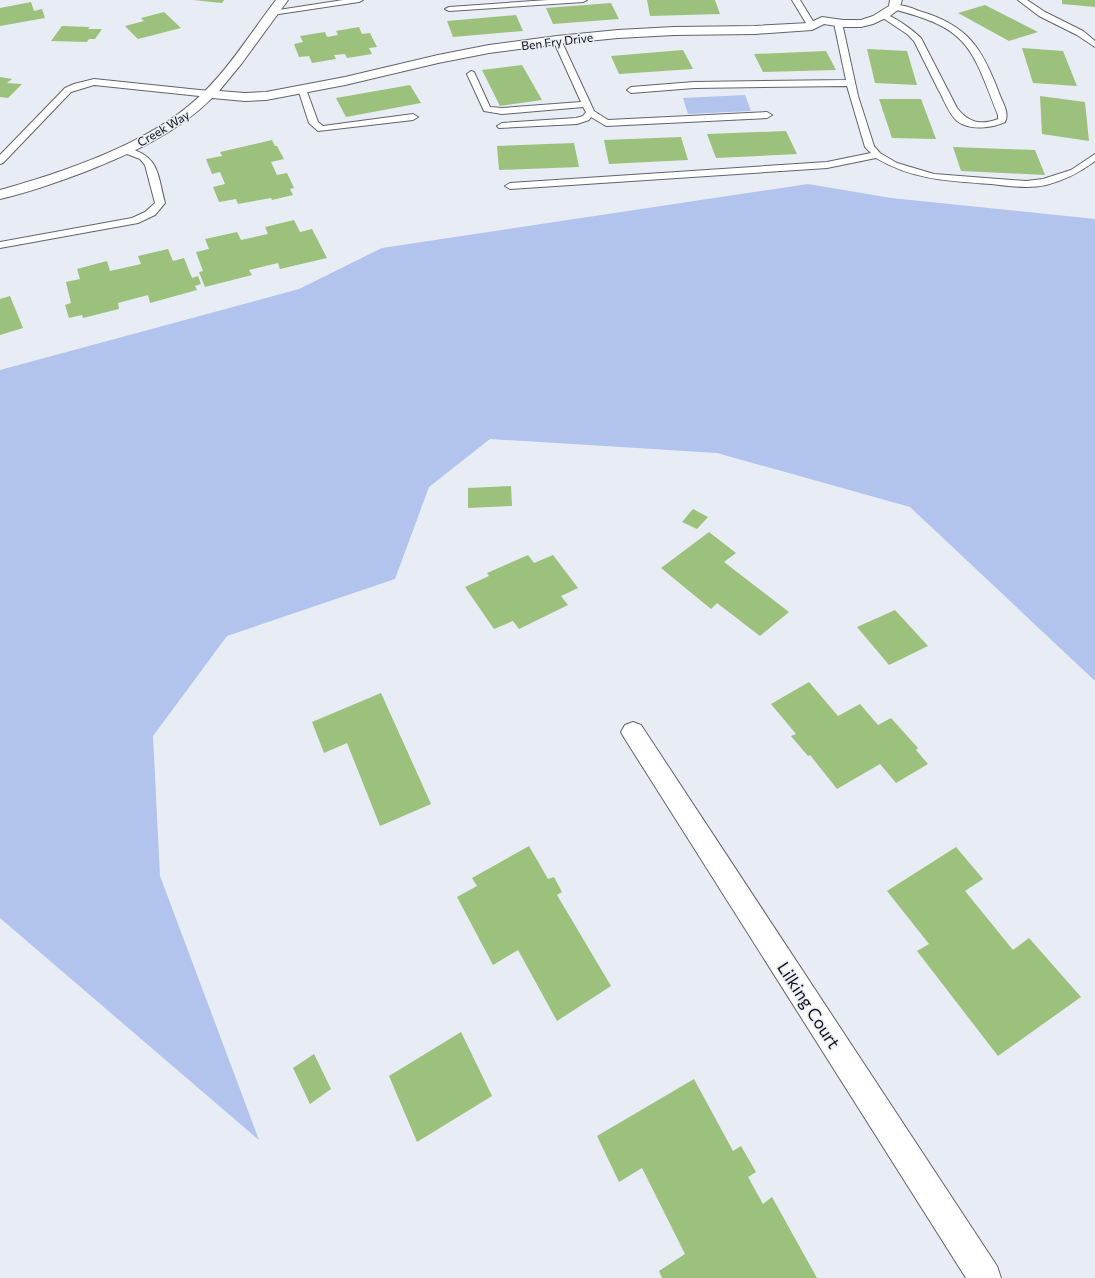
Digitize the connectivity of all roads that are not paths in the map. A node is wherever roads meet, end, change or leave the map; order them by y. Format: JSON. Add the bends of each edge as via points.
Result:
{"nodes":[{"id":1,"x":282,"y":0,"type":"edge"},
{"id":2,"x":359,"y":0,"type":"edge"},
{"id":3,"x":583,"y":0,"type":"edge"},
{"id":4,"x":796,"y":0,"type":"edge"},
{"id":5,"x":1022,"y":0,"type":"edge"},
{"id":6,"x":896,"y":4,"type":"edge"},
{"id":7,"x":449,"y":9,"type":"dead end"},
{"id":8,"x":272,"y":13,"type":"junction"},
{"id":9,"x":884,"y":16,"type":"junction"},
{"id":10,"x":838,"y":23,"type":"junction"},
{"id":11,"x":812,"y":26,"type":"junction"},
{"id":12,"x":557,"y":40,"type":"junction"},
{"id":13,"x":1095,"y":45,"type":"edge"},
{"id":14,"x":471,"y":74,"type":"dead end"},
{"id":15,"x":851,"y":83,"type":"junction"},
{"id":16,"x":302,"y":89,"type":"junction"},
{"id":17,"x":631,"y":90,"type":"dead end"},
{"id":18,"x":209,"y":94,"type":"junction"},
{"id":19,"x":588,"y":108,"type":"junction"},
{"id":20,"x":767,"y":115,"type":"dead end"},
{"id":21,"x":413,"y":117,"type":"dead end"},
{"id":22,"x":502,"y":126,"type":"dead end"},
{"id":23,"x":125,"y":150,"type":"junction"},
{"id":24,"x":877,"y":155,"type":"junction"},
{"id":25,"x":1095,"y":157,"type":"edge"},
{"id":26,"x":0,"y":161,"type":"edge"},
{"id":27,"x":510,"y":186,"type":"dead end"},
{"id":28,"x":0,"y":196,"type":"edge"},
{"id":29,"x":0,"y":245,"type":"edge"},
{"id":30,"x":633,"y":732,"type":"dead end"},
{"id":31,"x":985,"y":1278,"type":"edge"}],
"edges":[{"from":1,"to":8,"type":"street","name":"Creek Way"},
{"from":2,"to":8,"type":"lane"},
{"from":3,"to":7,"type":"lane"},
{"from":4,"to":11,"type":"lane"},
{"from":5,"to":13,"type":"lane","via":[[1042,14],[1080,33]]},
{"from":6,"to":9,"type":"street","name":"Ben Fry Drive"},
{"from":6,"to":9,"type":"lane","via":[[941,22],[967,40],[978,56],[1003,115],[1002,120],[996,124],[977,124],[960,118],[918,40]]},
{"from":8,"to":18,"type":"street","name":"Creek Way"},
{"from":9,"to":10,"type":"street","name":"Ben Fry Drive","via":[[864,23]]},
{"from":10,"to":11,"type":"street","name":"Ben Fry Drive","via":[[822,20]]},
{"from":10,"to":15,"type":"lane"},
{"from":11,"to":12,"type":"street","name":"Ben Fry Drive","via":[[618,34]]},
{"from":12,"to":16,"type":"street","name":"Ben Fry Drive","via":[[490,49]]},
{"from":12,"to":19,"type":"lane"},
{"from":14,"to":19,"type":"lane","via":[[486,109],[502,111]]},
{"from":15,"to":17,"type":"lane","via":[[694,85]]},
{"from":15,"to":24,"type":"lane","via":[[870,147]]},
{"from":16,"to":18,"type":"street","name":"Ben Fry Drive","via":[[259,97]]},
{"from":16,"to":21,"type":"lane","via":[[314,123],[321,129]]},
{"from":18,"to":23,"type":"street","name":"Creek Way","via":[[189,113],[164,130]]},
{"from":18,"to":26,"type":"lane","via":[[94,82],[77,86],[68,90]]},
{"from":19,"to":20,"type":"lane","via":[[606,122]]},
{"from":19,"to":22,"type":"lane","via":[[586,118],[577,121]]},
{"from":23,"to":28,"type":"street","name":"Creek Way","via":[[64,175]]},
{"from":23,"to":29,"type":"lane","via":[[143,157],[150,164],[160,203],[149,215],[134,221]]},
{"from":24,"to":25,"type":"lane","via":[[894,166],[913,172],[1026,184],[1044,182],[1074,172]]},
{"from":24,"to":27,"type":"lane","via":[[827,165]]},
{"from":30,"to":31,"type":"street","name":"Lilking Court"}]}
